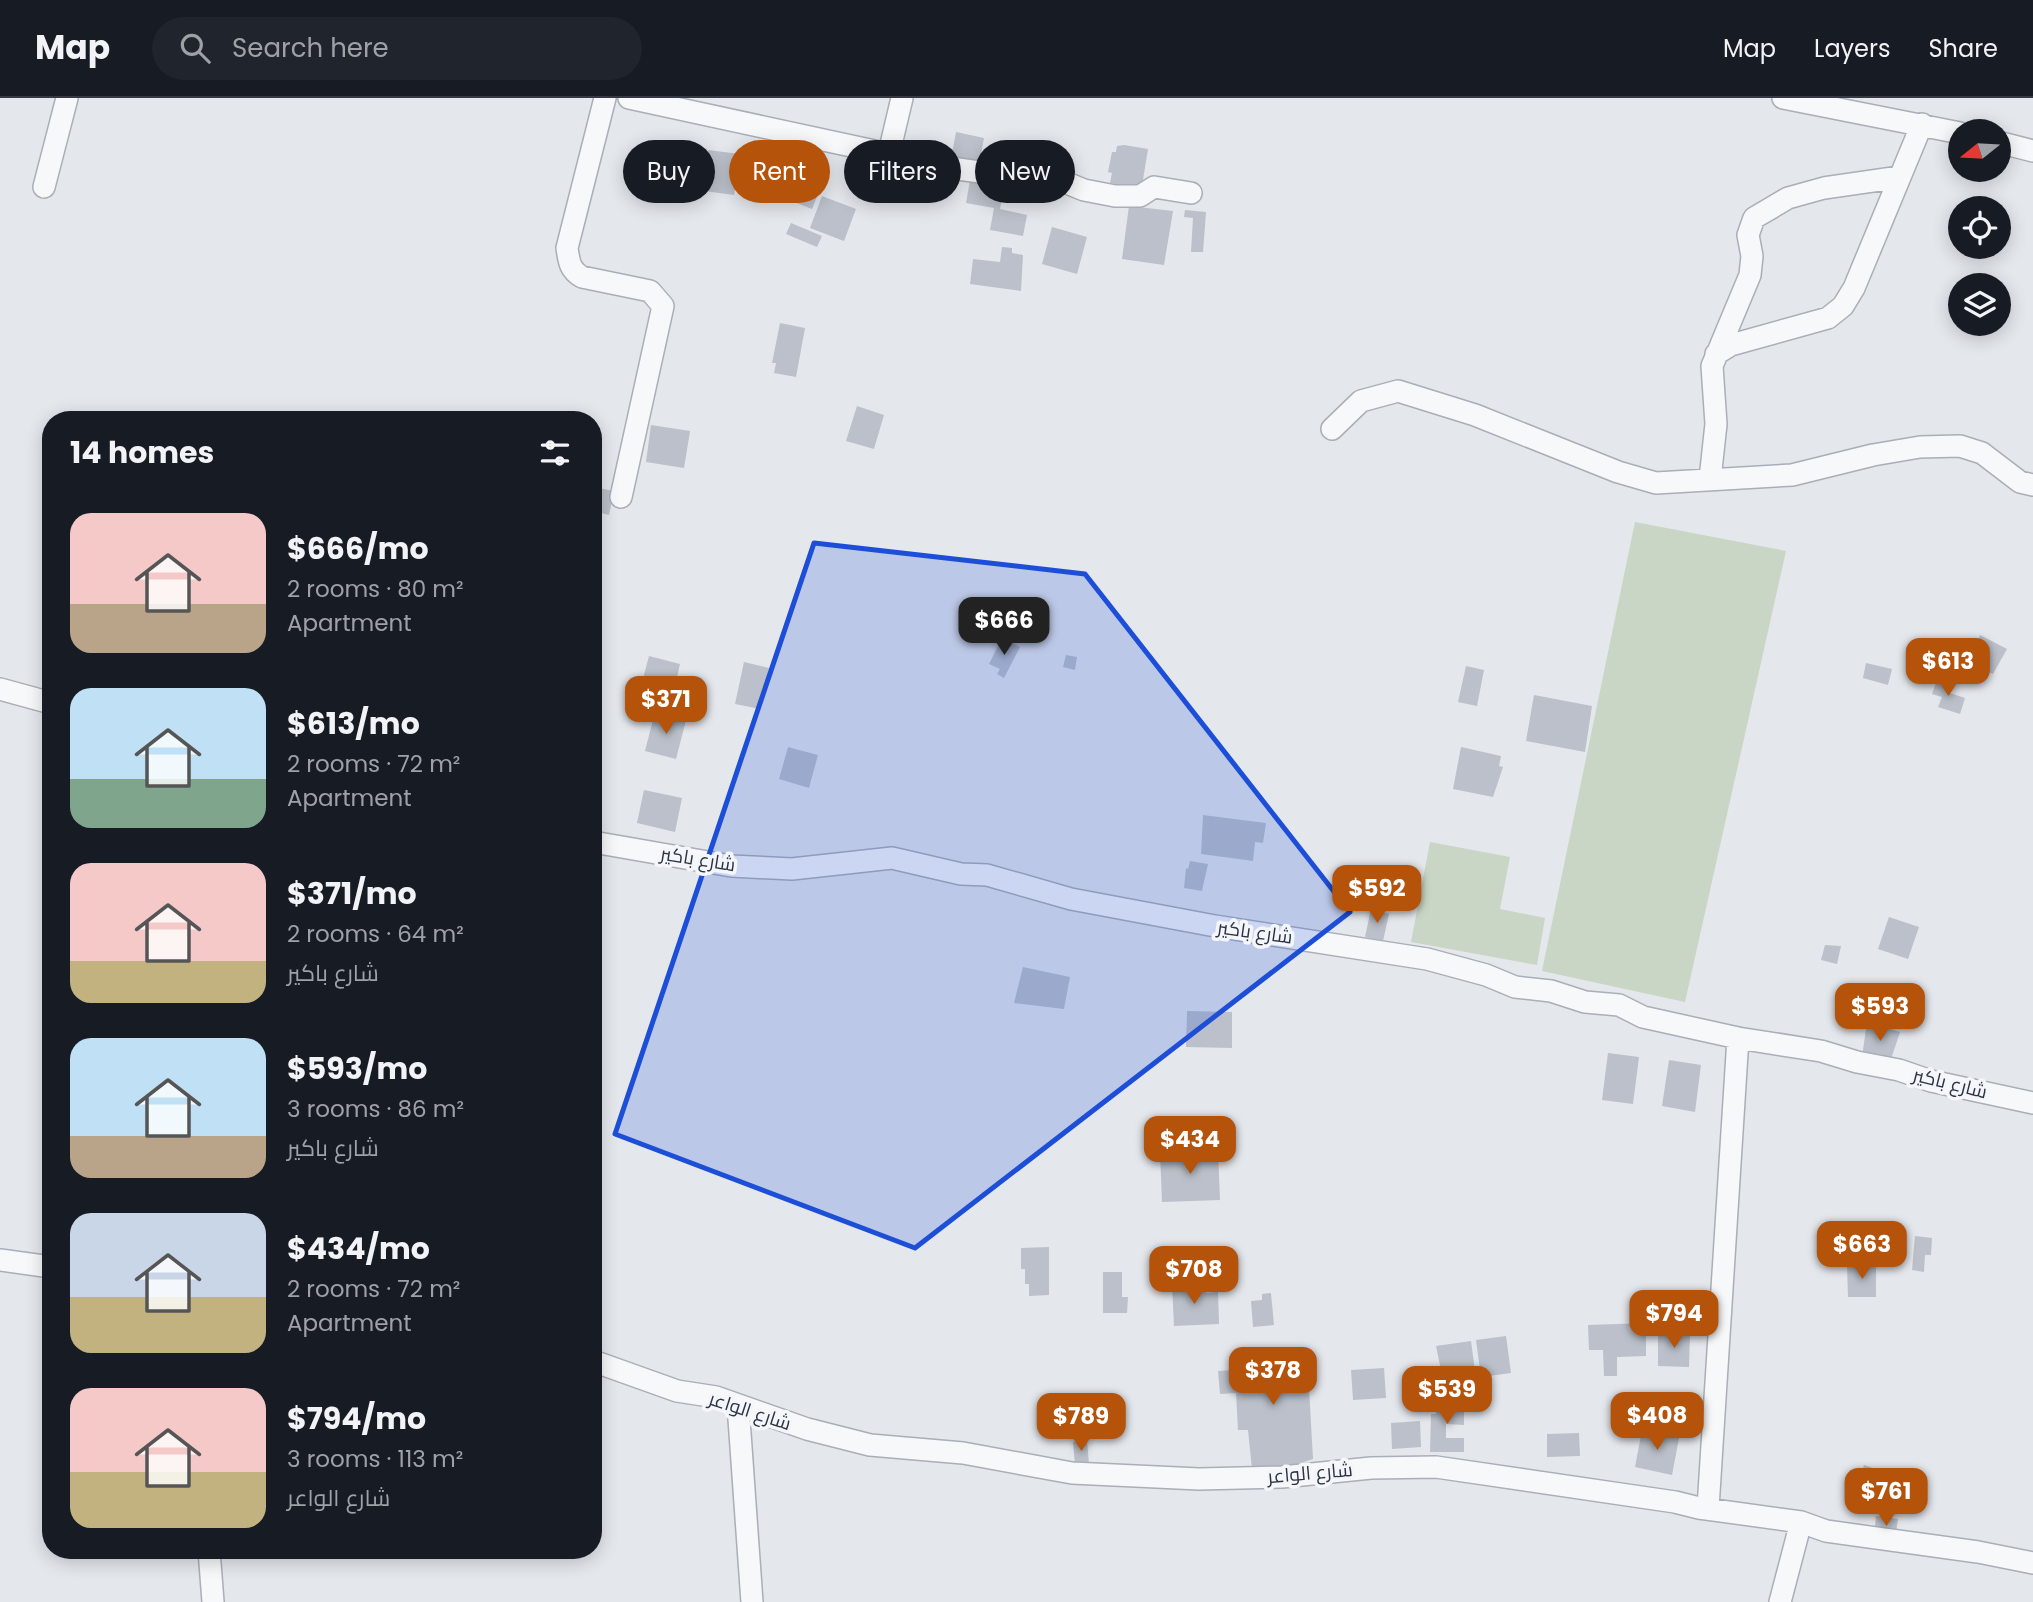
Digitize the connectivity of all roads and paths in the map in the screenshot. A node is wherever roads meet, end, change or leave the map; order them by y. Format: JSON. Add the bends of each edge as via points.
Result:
{"nodes":[{"id":1,"x":66,"y":98,"type":"edge"},
{"id":2,"x":605,"y":98,"type":"edge"},
{"id":3,"x":629,"y":98,"type":"edge"},
{"id":4,"x":902,"y":98,"type":"edge"},
{"id":5,"x":1783,"y":98,"type":"edge"},
{"id":6,"x":1922,"y":124,"type":"junction"},
{"id":7,"x":1948,"y":130,"type":"edge"},
{"id":8,"x":892,"y":140,"type":"edge"},
{"id":9,"x":844,"y":143,"type":"edge"},
{"id":10,"x":2011,"y":145,"type":"edge"},
{"id":11,"x":2033,"y":151,"type":"edge"},
{"id":12,"x":961,"y":169,"type":"edge"},
{"id":13,"x":1900,"y":177,"type":"junction"},
{"id":14,"x":44,"y":187,"type":"dead end"},
{"id":15,"x":1191,"y":193,"type":"dead end"},
{"id":16,"x":1716,"y":354,"type":"junction"},
{"id":17,"x":1332,"y":429,"type":"dead end"},
{"id":18,"x":1710,"y":479,"type":"junction"},
{"id":19,"x":2033,"y":485,"type":"edge"},
{"id":20,"x":621,"y":497,"type":"dead end"},
{"id":21,"x":0,"y":689,"type":"edge"},
{"id":22,"x":42,"y":701,"type":"edge"},
{"id":23,"x":602,"y":844,"type":"edge"},
{"id":24,"x":1738,"y":1042,"type":"junction"},
{"id":25,"x":2033,"y":1103,"type":"edge"},
{"id":26,"x":0,"y":1260,"type":"edge"},
{"id":27,"x":42,"y":1266,"type":"edge"},
{"id":28,"x":602,"y":1365,"type":"edge"},
{"id":29,"x":738,"y":1405,"type":"junction"},
{"id":30,"x":1708,"y":1508,"type":"junction"},
{"id":31,"x":1800,"y":1527,"type":"junction"},
{"id":32,"x":210,"y":1559,"type":"edge"},
{"id":33,"x":2033,"y":1563,"type":"edge"},
{"id":34,"x":213,"y":1602,"type":"edge"},
{"id":35,"x":752,"y":1602,"type":"edge"},
{"id":36,"x":1780,"y":1602,"type":"edge"}],
"edges":[{"from":1,"to":14,"type":"street"},
{"from":2,"to":20,"type":"street","via":[[567,248],[569,262],[573,272],[582,277],[650,291],[663,306]]},
{"from":3,"to":9,"type":"street"},
{"from":4,"to":8,"type":"street"},
{"from":5,"to":6,"type":"street"},
{"from":6,"to":7,"type":"street"},
{"from":6,"to":13,"type":"street"},
{"from":10,"to":11,"type":"street"},
{"from":12,"to":15,"type":"street","via":[[1062,181],[1115,196],[1140,196],[1154,187]]},
{"from":13,"to":16,"type":"street","via":[[1843,306],[1828,318],[1731,345]]},
{"from":13,"to":16,"type":"street","via":[[1788,198],[1754,218],[1748,235],[1750,275]]},
{"from":16,"to":18,"type":"street"},
{"from":17,"to":18,"type":"street","via":[[1361,401],[1398,391],[1475,415],[1639,479],[1656,483]]},
{"from":18,"to":19,"type":"street","via":[[1791,475],[1873,455],[1960,446],[1982,453],[2020,482]]},
{"from":21,"to":22,"type":"street"},
{"from":23,"to":24,"type":"street","name":"شارع باكير","via":[[732,866],[792,869],[892,858],[1202,924],[1427,959],[1515,986],[1619,1005],[1643,1017]]},
{"from":24,"to":25,"type":"street","name":"شارع باكير","via":[[1821,1051]]},
{"from":24,"to":30,"type":"street"},
{"from":26,"to":27,"type":"street"},
{"from":28,"to":29,"type":"street","name":"شارع الواعر","via":[[643,1381]]},
{"from":29,"to":30,"type":"street","name":"شارع الواعر","via":[[870,1445],[963,1453],[1072,1474],[1213,1479],[1436,1467]]},
{"from":29,"to":35,"type":"street"},
{"from":30,"to":31,"type":"street","name":"شارع الواعر"},
{"from":31,"to":33,"type":"street","name":"شارع الواعر"},
{"from":31,"to":36,"type":"street"},
{"from":32,"to":34,"type":"street"}]}
